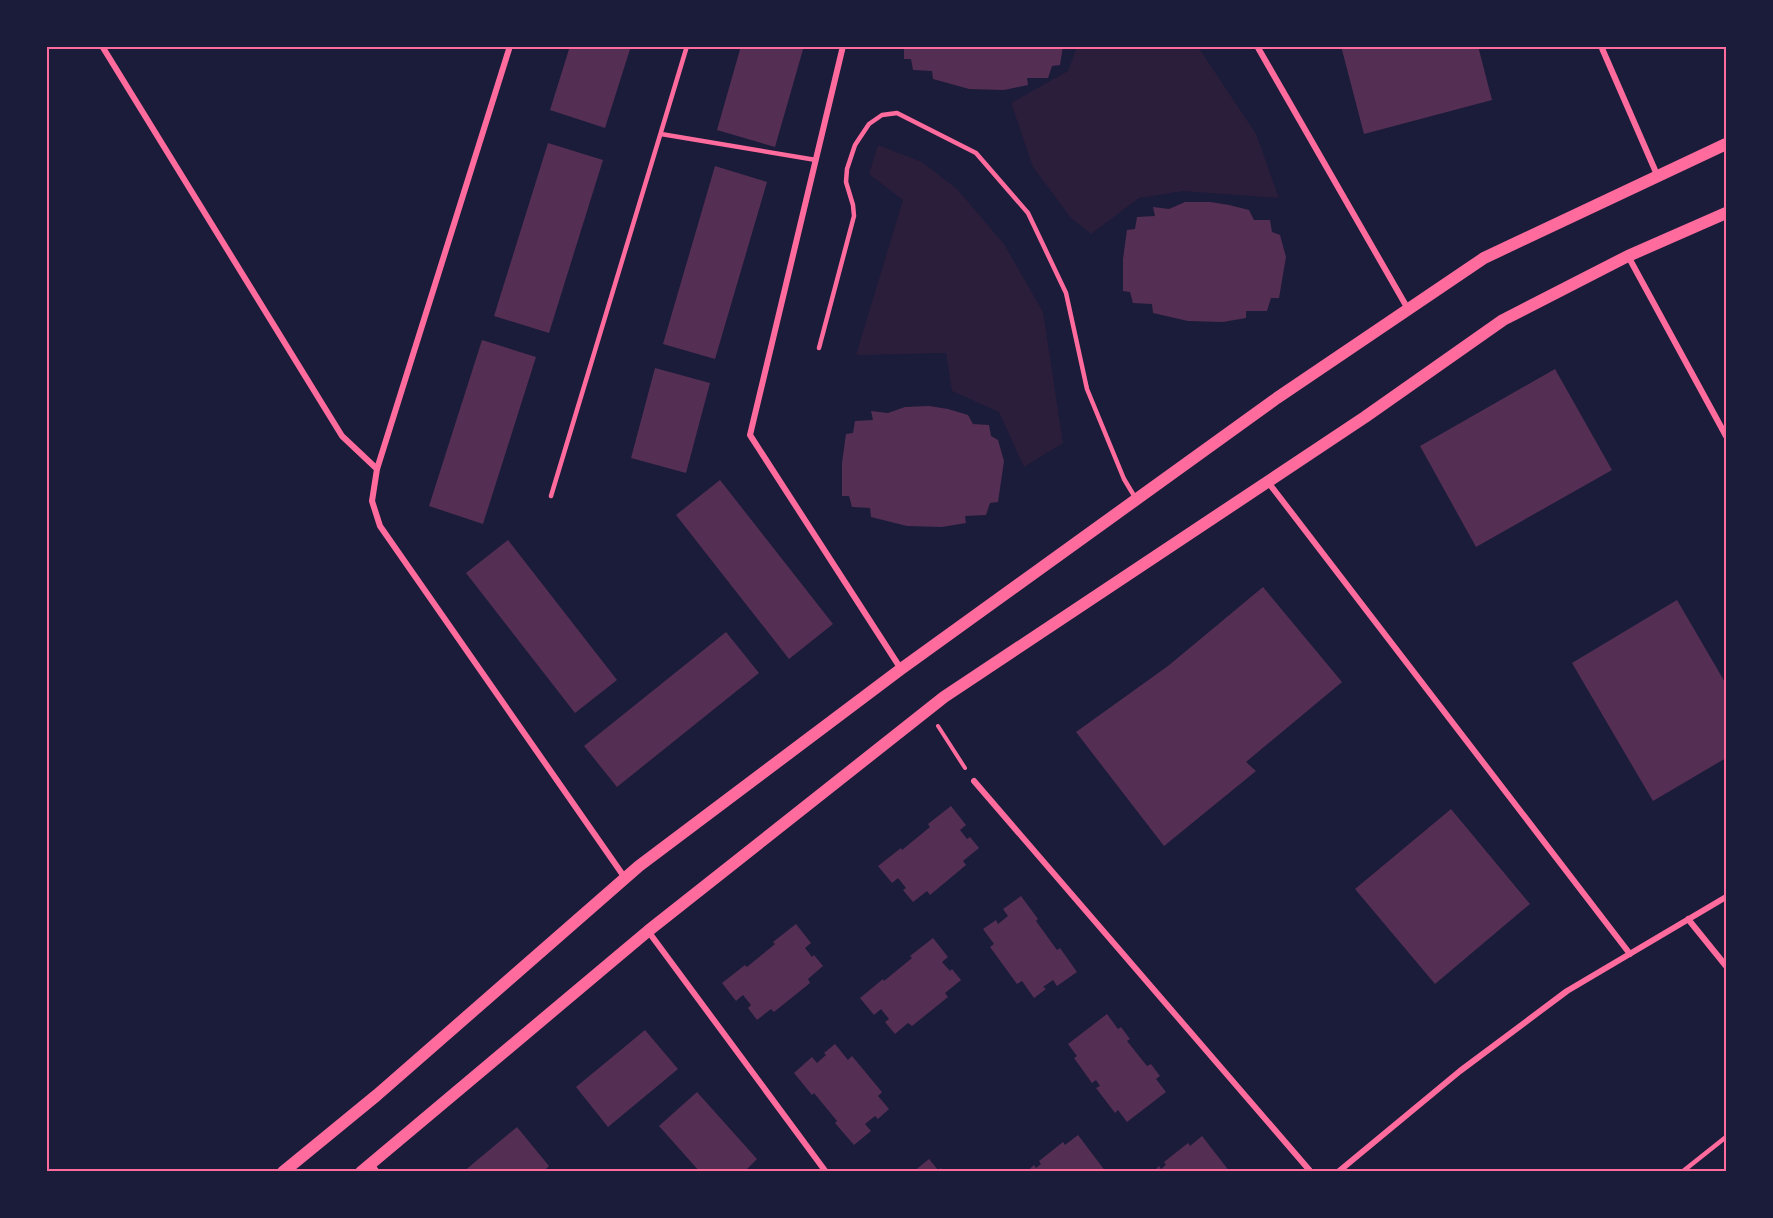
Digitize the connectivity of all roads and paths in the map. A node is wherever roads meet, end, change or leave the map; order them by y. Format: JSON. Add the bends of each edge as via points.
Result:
{"nodes":[{"id":1,"x":102,"y":46,"type":"edge"},
{"id":2,"x":510,"y":46,"type":"edge"},
{"id":3,"x":687,"y":46,"type":"edge"},
{"id":4,"x":843,"y":46,"type":"edge"},
{"id":5,"x":1257,"y":46,"type":"edge"},
{"id":6,"x":1601,"y":46,"type":"edge"},
{"id":7,"x":661,"y":134,"type":"junction"},
{"id":8,"x":1726,"y":144,"type":"edge"},
{"id":9,"x":816,"y":160,"type":"junction"},
{"id":10,"x":1658,"y":177,"type":"junction"},
{"id":11,"x":1726,"y":213,"type":"edge"},
{"id":12,"x":1628,"y":256,"type":"junction"},
{"id":13,"x":1408,"y":309,"type":"junction"},
{"id":14,"x":819,"y":348,"type":"dead end"},
{"id":15,"x":1726,"y":436,"type":"edge"},
{"id":16,"x":377,"y":469,"type":"junction"},
{"id":17,"x":1268,"y":482,"type":"junction"},
{"id":18,"x":551,"y":496,"type":"dead end"},
{"id":19,"x":1136,"y":499,"type":"junction"},
{"id":20,"x":901,"y":669,"type":"junction"},
{"id":21,"x":927,"y":710,"type":"junction"},
{"id":22,"x":974,"y":781,"type":"joint"},
{"id":23,"x":625,"y":878,"type":"junction"},
{"id":24,"x":1726,"y":897,"type":"edge"},
{"id":25,"x":1688,"y":919,"type":"junction"},
{"id":26,"x":648,"y":931,"type":"junction"},
{"id":27,"x":1630,"y":954,"type":"junction"},
{"id":28,"x":1726,"y":966,"type":"edge"},
{"id":29,"x":1726,"y":1137,"type":"edge"},
{"id":30,"x":369,"y":1169,"type":"edge"},
{"id":31,"x":283,"y":1172,"type":"edge"},
{"id":32,"x":826,"y":1172,"type":"edge"},
{"id":33,"x":1311,"y":1172,"type":"edge"},
{"id":34,"x":1338,"y":1172,"type":"edge"},
{"id":35,"x":1682,"y":1172,"type":"edge"}],
"edges":[{"from":1,"to":16,"type":"street","via":[[342,436]]},
{"from":2,"to":16,"type":"street"},
{"from":3,"to":7,"type":"lane"},
{"from":4,"to":9,"type":"street"},
{"from":5,"to":13,"type":"street"},
{"from":6,"to":10,"type":"street"},
{"from":7,"to":9,"type":"lane"},
{"from":7,"to":18,"type":"lane"},
{"from":8,"to":10,"type":"main road"},
{"from":9,"to":20,"type":"street","via":[[750,435]]},
{"from":10,"to":13,"type":"main road","via":[[1484,258]]},
{"from":11,"to":12,"type":"main road"},
{"from":12,"to":15,"type":"street"},
{"from":12,"to":17,"type":"main road","via":[[1503,320]]},
{"from":13,"to":19,"type":"main road"},
{"from":14,"to":19,"type":"lane","via":[[854,216],[846,182],[850,157],[869,124],[882,115],[897,112],[976,153],[1028,213],[1066,293],[1087,389]]},
{"from":16,"to":23,"type":"street","via":[[372,501],[380,526]]},
{"from":17,"to":21,"type":"main road"},
{"from":17,"to":27,"type":"street"},
{"from":19,"to":20,"type":"main road"},
{"from":20,"to":23,"type":"main road"},
{"from":21,"to":22,"type":"path"},
{"from":21,"to":26,"type":"main road"},
{"from":22,"to":33,"type":"street"},
{"from":23,"to":31,"type":"main road"},
{"from":24,"to":25,"type":"street"},
{"from":25,"to":27,"type":"street"},
{"from":25,"to":28,"type":"street"},
{"from":26,"to":30,"type":"main road"},
{"from":26,"to":32,"type":"street"},
{"from":27,"to":34,"type":"street","via":[[1567,992],[1487,1051]]},
{"from":29,"to":35,"type":"lane"}]}
